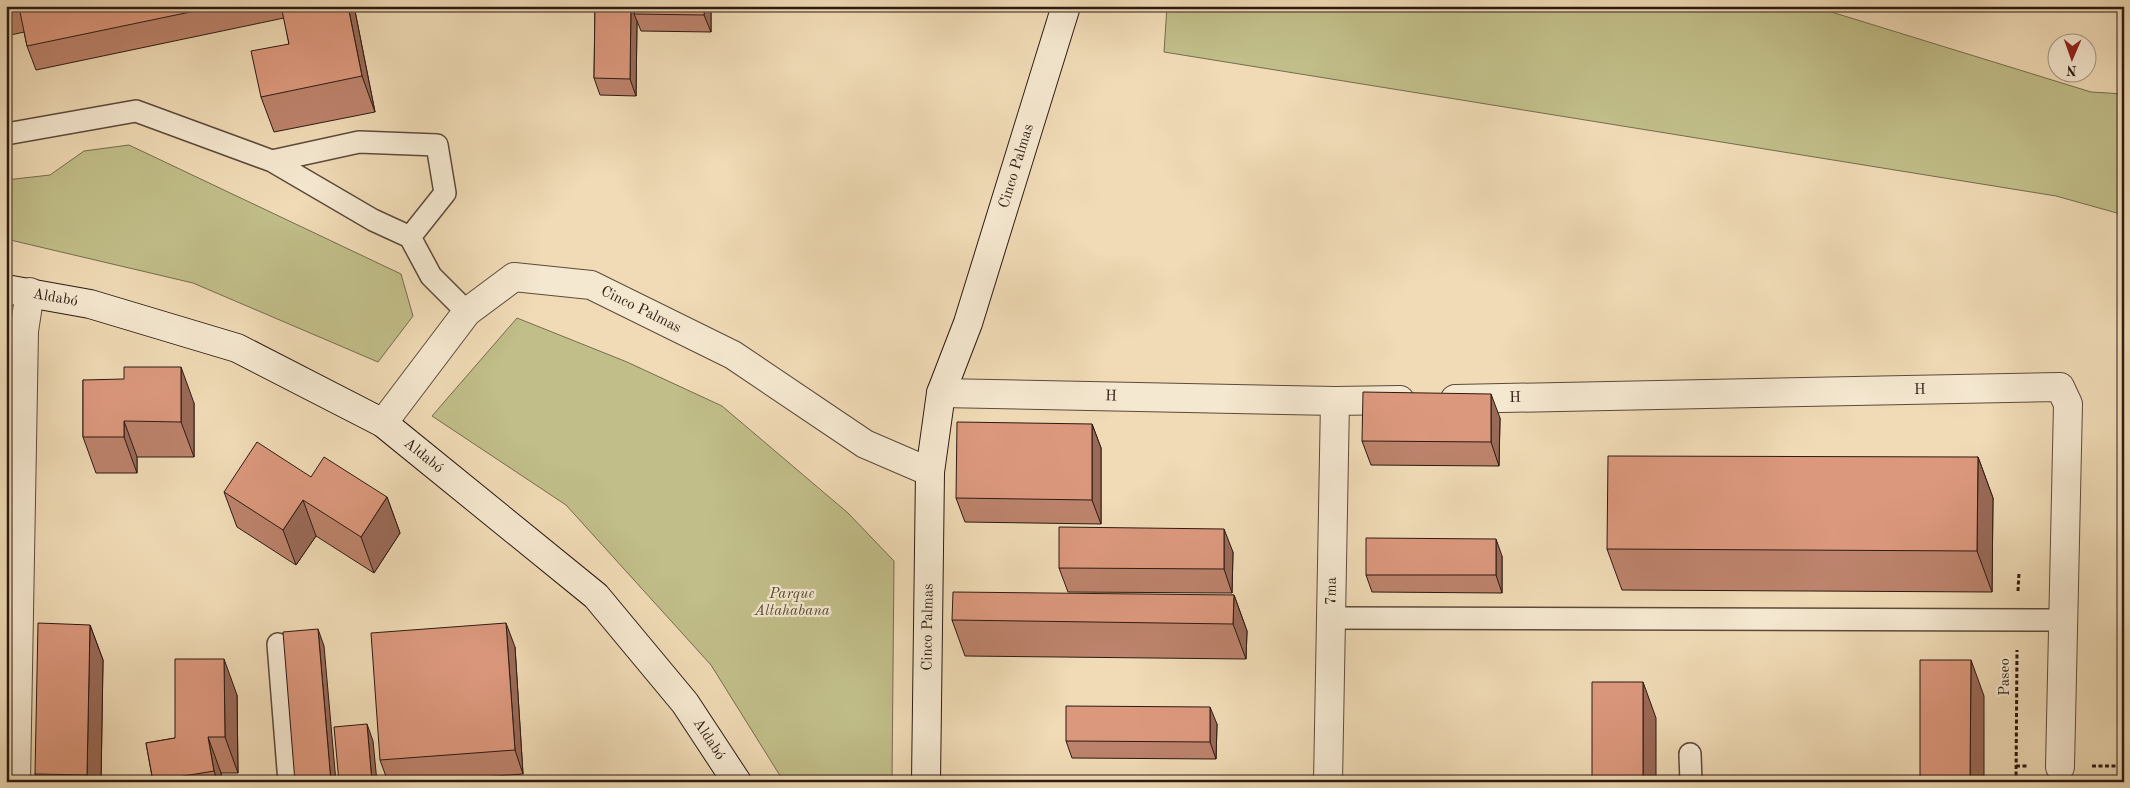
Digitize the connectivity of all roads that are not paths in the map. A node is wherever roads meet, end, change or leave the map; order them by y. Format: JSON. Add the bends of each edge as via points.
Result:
{"nodes":[{"id":1,"x":1066,"y":6,"type":"edge"},
{"id":2,"x":6,"y":134,"type":"edge"},
{"id":3,"x":272,"y":161,"type":"junction"},
{"id":4,"x":410,"y":237,"type":"junction"},
{"id":5,"x":18,"y":290,"type":"edge"},
{"id":6,"x":467,"y":312,"type":"junction"},
{"id":7,"x":941,"y":393,"type":"junction"},
{"id":8,"x":1335,"y":401,"type":"junction"},
{"id":9,"x":383,"y":423,"type":"junction"},
{"id":10,"x":930,"y":472,"type":"junction"},
{"id":11,"x":1331,"y":618,"type":"junction"},
{"id":12,"x":2062,"y":620,"type":"junction"},
{"id":13,"x":278,"y":644,"type":"dead end"},
{"id":14,"x":13,"y":665,"type":"edge"},
{"id":15,"x":1690,"y":754,"type":"dead end"},
{"id":16,"x":2060,"y":766,"type":"dead end"},
{"id":17,"x":16,"y":782,"type":"edge"},
{"id":18,"x":289,"y":782,"type":"edge"},
{"id":19,"x":737,"y":782,"type":"edge"},
{"id":20,"x":926,"y":782,"type":"edge"},
{"id":21,"x":1328,"y":782,"type":"edge"},
{"id":22,"x":1691,"y":782,"type":"edge"}],
"edges":[{"from":1,"to":7,"type":"street","name":"Cinco Palmas","via":[[968,323]]},
{"from":2,"to":3,"type":"lane","via":[[136,111]]},
{"from":3,"to":4,"type":"lane","via":[[372,220]]},
{"from":3,"to":4,"type":"lane","via":[[359,142],[437,145],[445,193]]},
{"from":4,"to":6,"type":"lane","via":[[431,276]]},
{"from":5,"to":9,"type":"street","name":"Aldabó","via":[[90,304],[237,348]]},
{"from":5,"to":14,"type":"street","via":[[24,330],[25,554]]},
{"from":6,"to":9,"type":"street","name":"Cinco Palmas"},
{"from":6,"to":10,"type":"street","name":"Cinco Palmas","via":[[514,277],[590,285],[733,355],[865,444]]},
{"from":7,"to":8,"type":"street","name":"H"},
{"from":7,"to":10,"type":"street","name":"Cinco Palmas"},
{"from":8,"to":11,"type":"street","name":"7ma"},
{"from":8,"to":12,"type":"street","name":"H","via":[[2060,387],[2068,404]]},
{"from":9,"to":19,"type":"street","name":"Aldabó","via":[[596,596],[685,704]]},
{"from":10,"to":20,"type":"street","name":"Cinco Palmas"},
{"from":11,"to":12,"type":"lane"},
{"from":11,"to":21,"type":"street","name":"7ma"},
{"from":12,"to":16,"type":"street"},
{"from":13,"to":18,"type":"lane"},
{"from":14,"to":17,"type":"street"},
{"from":15,"to":22,"type":"lane"}]}
